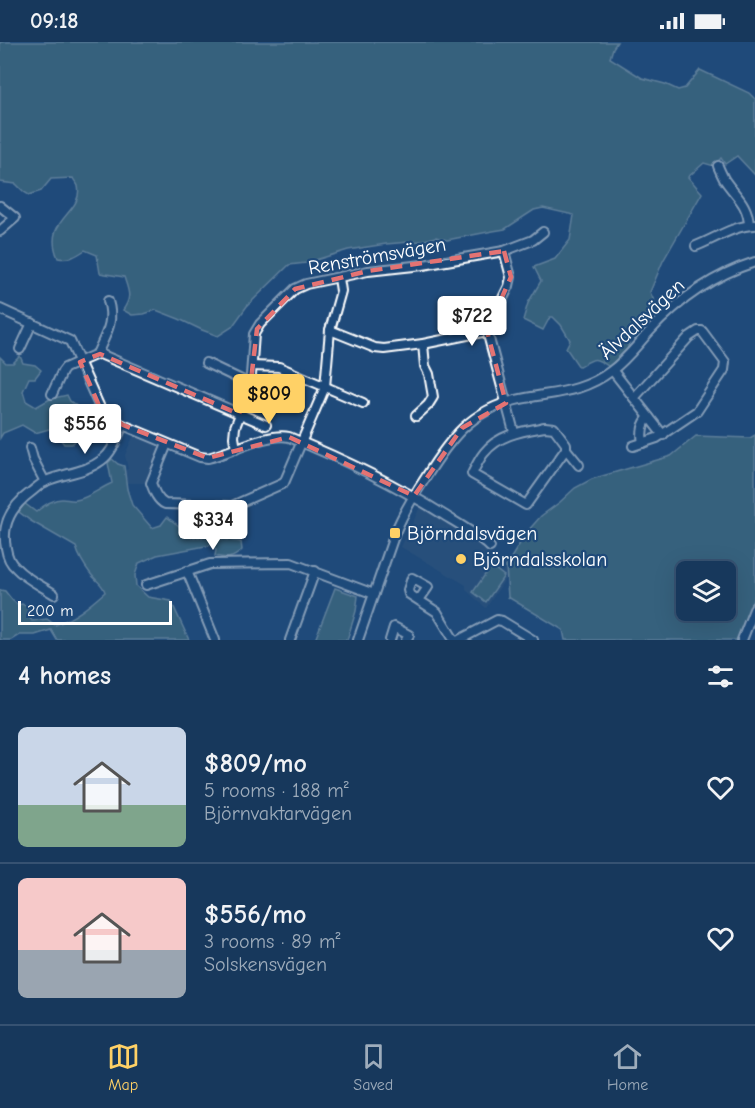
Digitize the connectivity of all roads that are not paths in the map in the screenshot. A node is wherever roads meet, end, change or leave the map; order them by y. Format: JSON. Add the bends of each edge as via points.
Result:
{"nodes":[{"id":1,"x":718,"y":166,"type":"dead end"},
{"id":2,"x":0,"y":206,"type":"edge"},
{"id":3,"x":752,"y":225,"type":"edge"},
{"id":4,"x":0,"y":231,"type":"edge"},
{"id":5,"x":543,"y":232,"type":"dead end"},
{"id":6,"x":696,"y":246,"type":"dead end"},
{"id":7,"x":504,"y":251,"type":"junction"},
{"id":8,"x":755,"y":262,"type":"edge"},
{"id":9,"x":339,"y":278,"type":"junction"},
{"id":10,"x":108,"y":301,"type":"dead end"},
{"id":11,"x":0,"y":309,"type":"edge"},
{"id":12,"x":32,"y":323,"type":"junction"},
{"id":13,"x":330,"y":330,"type":"junction"},
{"id":14,"x":487,"y":331,"type":"junction"},
{"id":15,"x":423,"y":344,"type":"junction"},
{"id":16,"x":21,"y":350,"type":"dead end"},
{"id":17,"x":97,"y":354,"type":"junction"},
{"id":18,"x":80,"y":362,"type":"junction"},
{"id":19,"x":206,"y":363,"type":"dead end"},
{"id":20,"x":252,"y":366,"type":"junction"},
{"id":21,"x":613,"y":370,"type":"junction"},
{"id":22,"x":250,"y":384,"type":"junction"},
{"id":23,"x":325,"y":387,"type":"junction"},
{"id":24,"x":52,"y":394,"type":"dead end"},
{"id":25,"x":634,"y":398,"type":"junction"},
{"id":26,"x":363,"y":403,"type":"dead end"},
{"id":27,"x":506,"y":403,"type":"junction"},
{"id":28,"x":239,"y":414,"type":"junction"},
{"id":29,"x":416,"y":416,"type":"dead end"},
{"id":30,"x":649,"y":417,"type":"junction"},
{"id":31,"x":123,"y":425,"type":"junction"},
{"id":32,"x":266,"y":425,"type":"dead end"},
{"id":33,"x":514,"y":432,"type":"junction"},
{"id":34,"x":663,"y":435,"type":"junction"},
{"id":35,"x":301,"y":442,"type":"junction"},
{"id":36,"x":643,"y":443,"type":"junction"},
{"id":37,"x":167,"y":444,"type":"junction"},
{"id":38,"x":633,"y":446,"type":"dead end"},
{"id":39,"x":30,"y":448,"type":"dead end"},
{"id":40,"x":236,"y":449,"type":"junction"},
{"id":41,"x":566,"y":449,"type":"junction"},
{"id":42,"x":579,"y":465,"type":"dead end"},
{"id":43,"x":45,"y":482,"type":"junction"},
{"id":44,"x":414,"y":496,"type":"junction"},
{"id":45,"x":489,"y":547,"type":"dead end"},
{"id":46,"x":315,"y":571,"type":"junction"},
{"id":47,"x":187,"y":572,"type":"junction"},
{"id":48,"x":146,"y":585,"type":"dead end"},
{"id":49,"x":54,"y":594,"type":"dead end"},
{"id":50,"x":374,"y":594,"type":"junction"},
{"id":51,"x":419,"y":600,"type":"dead end"},
{"id":52,"x":755,"y":607,"type":"edge"},
{"id":53,"x":215,"y":640,"type":"edge"},
{"id":54,"x":290,"y":640,"type":"edge"},
{"id":55,"x":358,"y":640,"type":"edge"},
{"id":56,"x":390,"y":640,"type":"edge"},
{"id":57,"x":406,"y":640,"type":"edge"},
{"id":58,"x":454,"y":640,"type":"edge"},
{"id":59,"x":459,"y":640,"type":"edge"},
{"id":60,"x":533,"y":640,"type":"edge"},
{"id":61,"x":742,"y":640,"type":"edge"}],
"edges":[{"from":1,"to":3,"type":"street","via":[[745,206]]},
{"from":2,"to":4,"type":"street","via":[[15,218]]},
{"from":3,"to":6,"type":"street"},
{"from":5,"to":7,"type":"street","name":"Renströmsvägen"},
{"from":7,"to":9,"type":"street","name":"Renströmsvägen"},
{"from":7,"to":14,"type":"street","via":[[511,277]]},
{"from":8,"to":21,"type":"street","name":"Älvdalsvägen","via":[[728,272],[685,299]]},
{"from":9,"to":13,"type":"street","via":[[341,291]]},
{"from":9,"to":20,"type":"street","name":"Renströmsvägen","via":[[300,286],[260,324],[254,334]]},
{"from":10,"to":17,"type":"street","via":[[110,325]]},
{"from":11,"to":12,"type":"street"},
{"from":12,"to":16,"type":"street"},
{"from":12,"to":18,"type":"street","via":[[70,341]]},
{"from":13,"to":15,"type":"street","via":[[375,348]]},
{"from":13,"to":23,"type":"street"},
{"from":14,"to":15,"type":"street"},
{"from":14,"to":27,"type":"street"},
{"from":15,"to":29,"type":"street","via":[[433,397]]},
{"from":17,"to":18,"type":"street"},
{"from":17,"to":28,"type":"street"},
{"from":18,"to":24,"type":"street","via":[[65,368]]},
{"from":18,"to":31,"type":"street","via":[[101,410]]},
{"from":19,"to":22,"type":"street"},
{"from":20,"to":22,"type":"street","name":"Renströmsvägen"},
{"from":20,"to":23,"type":"street","via":[[279,367]]},
{"from":21,"to":25,"type":"street"},
{"from":21,"to":27,"type":"street","name":"Älvdalsvägen","via":[[584,387]]},
{"from":22,"to":28,"type":"street","name":"Renströmsvägen"},
{"from":23,"to":26,"type":"street"},
{"from":23,"to":35,"type":"street"},
{"from":25,"to":30,"type":"street"},
{"from":25,"to":34,"type":"street","via":[[689,337],[702,331],[725,367],[697,411]]},
{"from":27,"to":33,"type":"street"},
{"from":27,"to":44,"type":"street","name":"Älvdalsvägen","via":[[480,414],[462,428],[442,451]]},
{"from":28,"to":32,"type":"street"},
{"from":28,"to":40,"type":"street","name":"Renströmsvägen"},
{"from":30,"to":34,"type":"street"},
{"from":30,"to":36,"type":"street","via":[[643,427]]},
{"from":31,"to":37,"type":"street"},
{"from":31,"to":43,"type":"street","via":[[110,453],[100,462]]},
{"from":33,"to":41,"type":"street","via":[[554,428]]},
{"from":33,"to":41,"type":"street","via":[[484,452],[472,474],[526,505]]},
{"from":34,"to":36,"type":"street"},
{"from":35,"to":37,"type":"street","via":[[284,483],[232,506],[161,502],[151,481]]},
{"from":35,"to":40,"type":"street","via":[[283,435]]},
{"from":35,"to":44,"type":"street"},
{"from":36,"to":38,"type":"street"},
{"from":37,"to":40,"type":"street","via":[[208,458]]},
{"from":39,"to":43,"type":"street"},
{"from":41,"to":42,"type":"street"},
{"from":43,"to":49,"type":"street","via":[[15,505],[6,523],[4,541],[16,568]]},
{"from":44,"to":45,"type":"street"},
{"from":44,"to":50,"type":"street","via":[[397,529]]},
{"from":46,"to":47,"type":"street","via":[[280,563],[210,564]]},
{"from":46,"to":50,"type":"street"},
{"from":46,"to":54,"type":"street"},
{"from":47,"to":48,"type":"street"},
{"from":47,"to":53,"type":"street"},
{"from":50,"to":55,"type":"street"},
{"from":51,"to":58,"type":"street","via":[[437,612]]},
{"from":52,"to":61,"type":"street"},
{"from":56,"to":57,"type":"street","via":[[394,627],[409,635]]},
{"from":59,"to":60,"type":"street","via":[[497,620]]}]}
